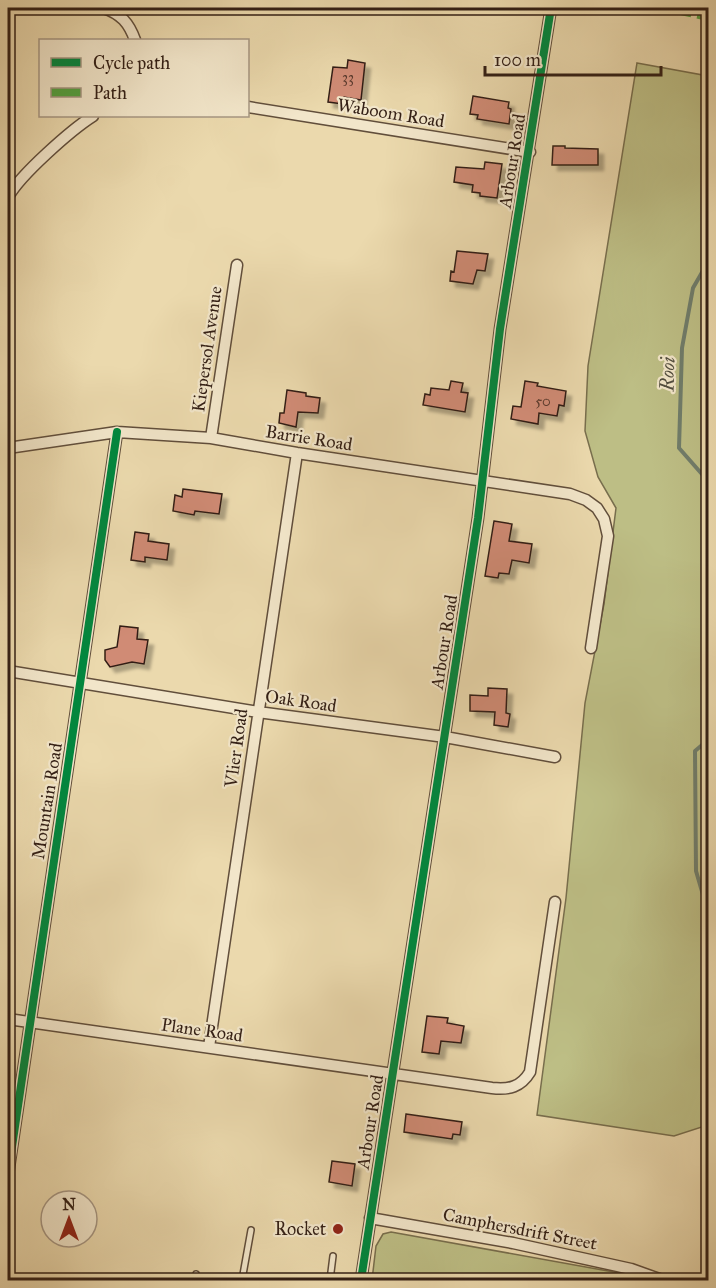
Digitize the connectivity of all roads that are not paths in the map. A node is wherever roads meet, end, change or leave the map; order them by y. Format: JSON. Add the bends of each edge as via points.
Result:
{"nodes":[{"id":1,"x":104,"y":8,"type":"edge"},
{"id":2,"x":548,"y":8,"type":"edge"},
{"id":3,"x":135,"y":39,"type":"edge"},
{"id":4,"x":249,"y":107,"type":"edge"},
{"id":5,"x":92,"y":117,"type":"edge"},
{"id":6,"x":530,"y":152,"type":"junction"},
{"id":7,"x":8,"y":197,"type":"edge"},
{"id":8,"x":237,"y":264,"type":"dead end"},
{"id":9,"x":117,"y":432,"type":"junction"},
{"id":10,"x":211,"y":438,"type":"junction"},
{"id":11,"x":8,"y":448,"type":"edge"},
{"id":12,"x":297,"y":453,"type":"junction"},
{"id":13,"x":482,"y":480,"type":"junction"},
{"id":14,"x":591,"y":648,"type":"dead end"},
{"id":15,"x":8,"y":671,"type":"edge"},
{"id":16,"x":80,"y":683,"type":"junction"},
{"id":17,"x":258,"y":712,"type":"junction"},
{"id":18,"x":445,"y":737,"type":"junction"},
{"id":19,"x":555,"y":757,"type":"dead end"},
{"id":20,"x":555,"y":902,"type":"dead end"},
{"id":21,"x":8,"y":1018,"type":"edge"},
{"id":22,"x":30,"y":1022,"type":"junction"},
{"id":23,"x":209,"y":1047,"type":"junction"},
{"id":24,"x":392,"y":1075,"type":"junction"},
{"id":25,"x":8,"y":1174,"type":"edge"},
{"id":26,"x":370,"y":1218,"type":"junction"},
{"id":27,"x":250,"y":1230,"type":"dead end"},
{"id":28,"x":333,"y":1257,"type":"dead end"},
{"id":29,"x":242,"y":1281,"type":"edge"},
{"id":30,"x":330,"y":1281,"type":"edge"},
{"id":31,"x":361,"y":1281,"type":"edge"},
{"id":32,"x":662,"y":1281,"type":"edge"}],
"edges":[{"from":1,"to":3,"type":"street","via":[[124,18]]},
{"from":2,"to":6,"type":"street","name":"Arbour Road"},
{"from":4,"to":6,"type":"street","name":"Waboom Road"},
{"from":5,"to":7,"type":"street","via":[[39,161]]},
{"from":6,"to":13,"type":"street","name":"Arbour Road","via":[[500,329]]},
{"from":8,"to":10,"type":"street","name":"Kiepersol Avenue"},
{"from":9,"to":10,"type":"street","name":"Barrie Road"},
{"from":9,"to":11,"type":"street","name":"Barrie Road"},
{"from":9,"to":16,"type":"street","name":"Mountain Road"},
{"from":10,"to":12,"type":"street","name":"Barrie Road"},
{"from":12,"to":13,"type":"street","name":"Barrie Road"},
{"from":12,"to":17,"type":"street","name":"Vlier Road"},
{"from":13,"to":14,"type":"street","name":"Barrie Road","via":[[570,494],[590,502],[600,512],[607,527],[607,547]]},
{"from":13,"to":18,"type":"street","name":"Arbour Road"},
{"from":15,"to":16,"type":"street","name":"Oak Road"},
{"from":16,"to":17,"type":"street","name":"Oak Road"},
{"from":16,"to":22,"type":"street","name":"Mountain Road"},
{"from":17,"to":18,"type":"street","name":"Oak Road"},
{"from":17,"to":23,"type":"street","name":"Vlier Road"},
{"from":18,"to":19,"type":"street","name":"Oak Road"},
{"from":18,"to":24,"type":"street","name":"Arbour Road"},
{"from":20,"to":24,"type":"street","name":"Plane Road","via":[[534,1056],[525,1081],[501,1089]]},
{"from":21,"to":22,"type":"street","name":"Plane Road"},
{"from":22,"to":23,"type":"street","name":"Plane Road"},
{"from":22,"to":25,"type":"street","name":"Mountain Road"},
{"from":23,"to":24,"type":"street","name":"Plane Road"},
{"from":24,"to":26,"type":"street","name":"Arbour Road"},
{"from":26,"to":31,"type":"street","name":"Arbour Road"},
{"from":26,"to":32,"type":"street","name":"Camphersdrift Street","via":[[519,1244],[631,1269]]},
{"from":27,"to":29,"type":"lane"},
{"from":28,"to":30,"type":"lane"}]}
